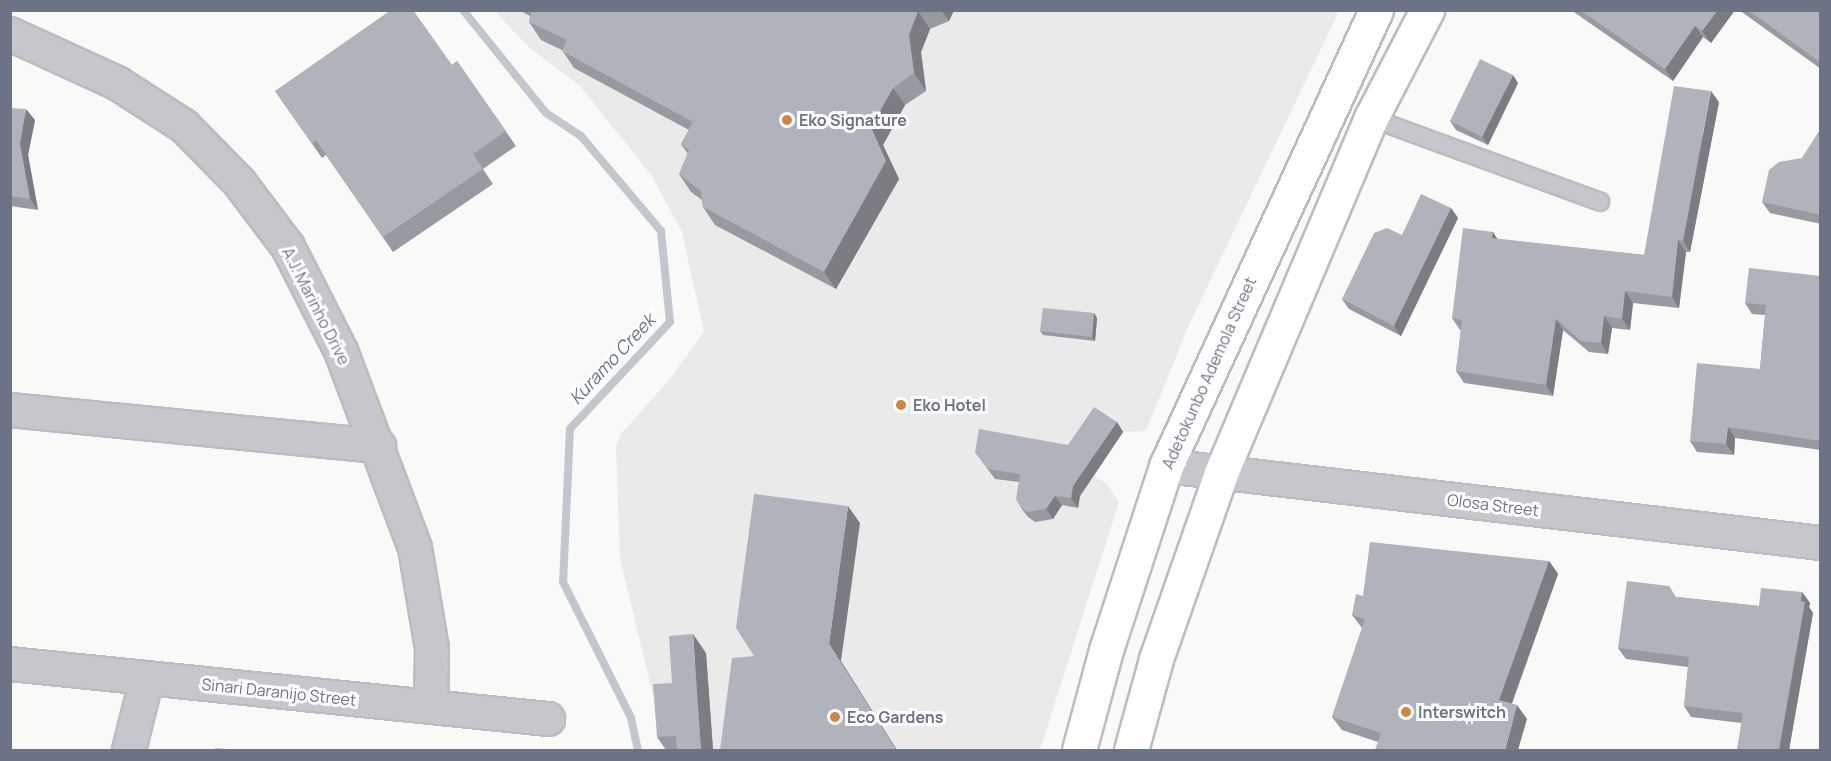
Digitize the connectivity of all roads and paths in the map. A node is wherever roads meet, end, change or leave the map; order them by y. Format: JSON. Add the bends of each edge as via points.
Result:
{"nodes":[{"id":1,"x":1376,"y":10,"type":"edge"},
{"id":2,"x":1427,"y":10,"type":"edge"},
{"id":3,"x":10,"y":34,"type":"edge"},
{"id":4,"x":1371,"y":118,"type":"junction"},
{"id":5,"x":1600,"y":202,"type":"dead end"},
{"id":6,"x":10,"y":410,"type":"edge"},
{"id":7,"x":379,"y":446,"type":"junction"},
{"id":8,"x":1166,"y":466,"type":"junction"},
{"id":9,"x":1221,"y":473,"type":"junction"},
{"id":10,"x":1821,"y":543,"type":"edge"},
{"id":11,"x":10,"y":664,"type":"edge"},
{"id":12,"x":147,"y":678,"type":"junction"},
{"id":13,"x":432,"y":707,"type":"junction"},
{"id":14,"x":548,"y":719,"type":"dead end"},
{"id":15,"x":129,"y":750,"type":"edge"},
{"id":16,"x":1079,"y":750,"type":"edge"},
{"id":17,"x":1131,"y":750,"type":"edge"}],
"edges":[{"from":1,"to":8,"type":"main road","name":"Adetokunbo Ademola Street"},
{"from":2,"to":4,"type":"main road"},
{"from":3,"to":7,"type":"street","name":"A.J. Marinho Drive","via":[[127,89],[184,126],[239,182],[288,247],[341,351]]},
{"from":4,"to":5,"type":"lane"},
{"from":4,"to":9,"type":"main road"},
{"from":6,"to":7,"type":"street"},
{"from":7,"to":13,"type":"street","name":"A.J. Marinho Drive","via":[[415,548],[432,648]]},
{"from":8,"to":9,"type":"street","name":"Olosa Street"},
{"from":8,"to":16,"type":"main road","name":"Adetokunbo Ademola Street","via":[[1106,650]]},
{"from":9,"to":10,"type":"street","name":"Olosa Street"},
{"from":9,"to":17,"type":"main road","via":[[1156,659]]},
{"from":11,"to":12,"type":"street","name":"Sinari Daranijo Street"},
{"from":12,"to":13,"type":"street","name":"Sinari Daranijo Street"},
{"from":12,"to":15,"type":"street"},
{"from":13,"to":14,"type":"street","name":"Sinari Daranijo Street"}]}
